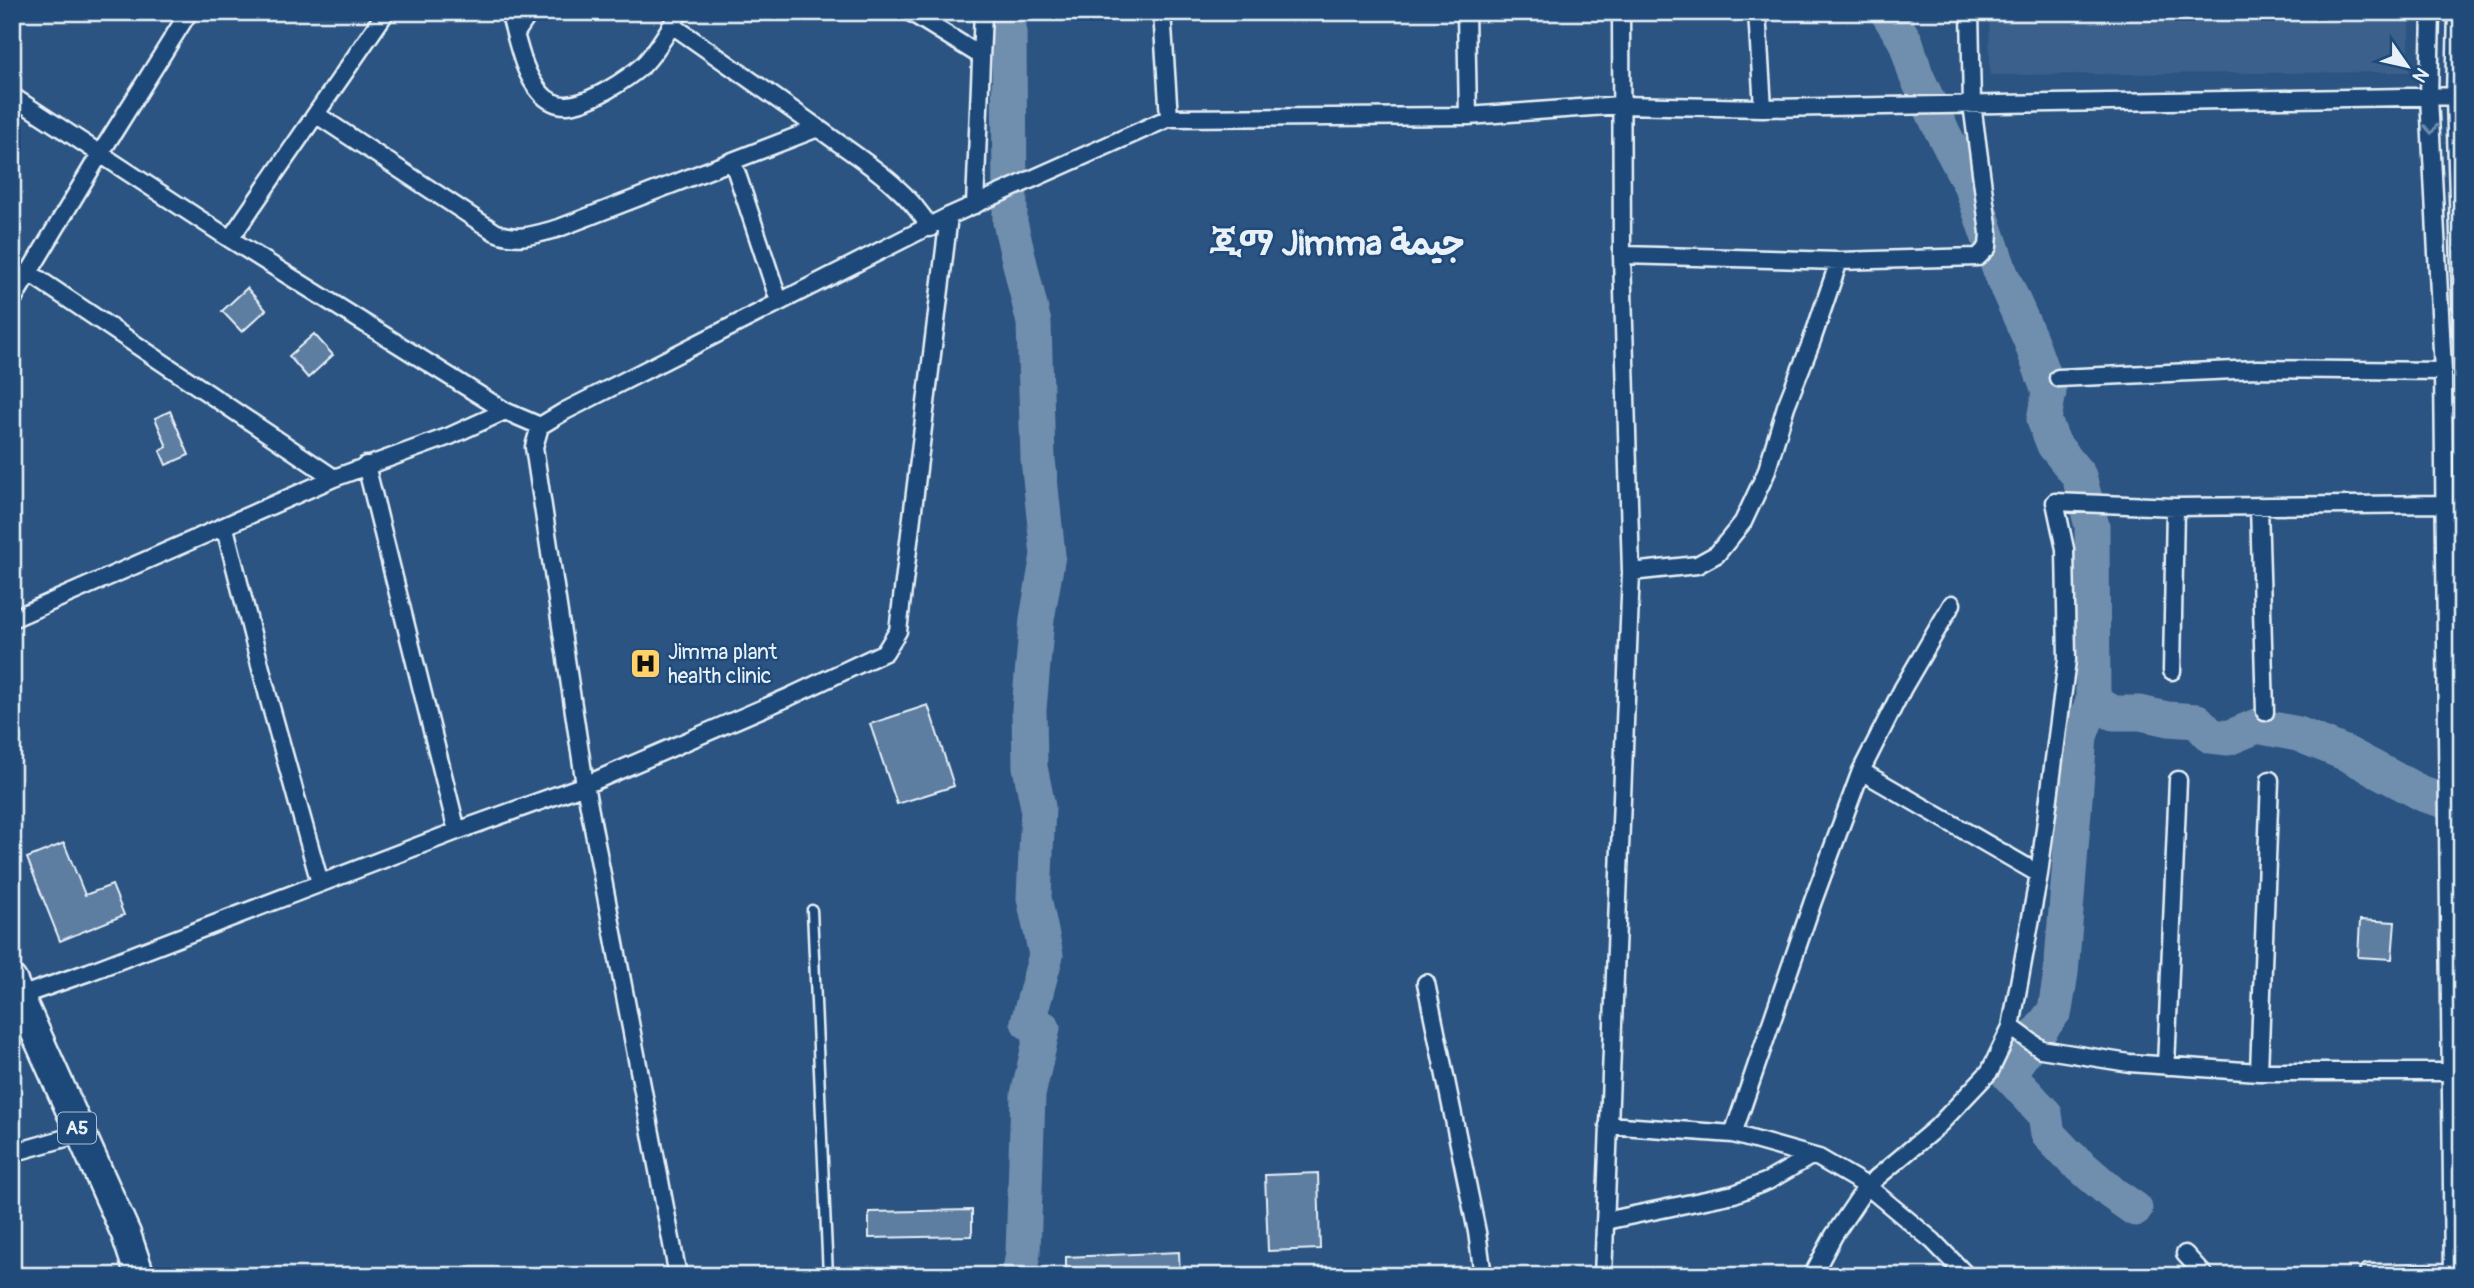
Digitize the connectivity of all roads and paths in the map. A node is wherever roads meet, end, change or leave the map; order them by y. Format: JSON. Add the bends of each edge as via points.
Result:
{"nodes":[{"id":1,"x":189,"y":12,"type":"edge"},
{"id":2,"x":386,"y":12,"type":"edge"},
{"id":3,"x":509,"y":12,"type":"edge"},
{"id":4,"x":530,"y":12,"type":"edge"},
{"id":5,"x":910,"y":12,"type":"edge"},
{"id":6,"x":983,"y":12,"type":"edge"},
{"id":7,"x":1162,"y":12,"type":"edge"},
{"id":8,"x":1466,"y":12,"type":"edge"},
{"id":9,"x":1620,"y":12,"type":"edge"},
{"id":10,"x":1757,"y":12,"type":"edge"},
{"id":11,"x":1970,"y":12,"type":"edge"},
{"id":12,"x":2431,"y":12,"type":"edge"},
{"id":13,"x":2457,"y":12,"type":"edge"},
{"id":14,"x":676,"y":19,"type":"edge"},
{"id":15,"x":516,"y":33,"type":"junction"},
{"id":16,"x":981,"y":56,"type":"junction"},
{"id":17,"x":12,"y":96,"type":"edge"},
{"id":18,"x":2429,"y":97,"type":"junction"},
{"id":19,"x":2458,"y":97,"type":"edge"},
{"id":20,"x":1972,"y":104,"type":"junction"},
{"id":21,"x":1620,"y":105,"type":"junction"},
{"id":22,"x":1763,"y":108,"type":"junction"},
{"id":23,"x":317,"y":115,"type":"junction"},
{"id":24,"x":1468,"y":116,"type":"junction"},
{"id":25,"x":1169,"y":118,"type":"junction"},
{"id":26,"x":818,"y":128,"type":"junction"},
{"id":27,"x":100,"y":154,"type":"junction"},
{"id":28,"x":733,"y":162,"type":"junction"},
{"id":29,"x":975,"y":205,"type":"junction"},
{"id":30,"x":949,"y":216,"type":"junction"},
{"id":31,"x":930,"y":228,"type":"junction"},
{"id":32,"x":230,"y":239,"type":"junction"},
{"id":33,"x":1622,"y":255,"type":"junction"},
{"id":34,"x":1839,"y":261,"type":"junction"},
{"id":35,"x":28,"y":271,"type":"junction"},
{"id":36,"x":12,"y":301,"type":"edge"},
{"id":37,"x":779,"y":301,"type":"junction"},
{"id":38,"x":2462,"y":334,"type":"edge"},
{"id":39,"x":2443,"y":371,"type":"junction"},
{"id":40,"x":2058,"y":378,"type":"dead end"},
{"id":41,"x":505,"y":411,"type":"junction"},
{"id":42,"x":540,"y":426,"type":"junction"},
{"id":43,"x":366,"y":465,"type":"junction"},
{"id":44,"x":334,"y":478,"type":"junction"},
{"id":45,"x":2444,"y":504,"type":"junction"},
{"id":46,"x":2259,"y":506,"type":"junction"},
{"id":47,"x":2175,"y":507,"type":"junction"},
{"id":48,"x":225,"y":528,"type":"junction"},
{"id":49,"x":1631,"y":572,"type":"junction"},
{"id":50,"x":1952,"y":604,"type":"dead end"},
{"id":51,"x":2453,"y":618,"type":"edge"},
{"id":52,"x":12,"y":620,"type":"edge"},
{"id":53,"x":2172,"y":671,"type":"dead end"},
{"id":54,"x":2265,"y":712,"type":"dead end"},
{"id":55,"x":1861,"y":771,"type":"junction"},
{"id":56,"x":2178,"y":780,"type":"dead end"},
{"id":57,"x":2270,"y":780,"type":"dead end"},
{"id":58,"x":585,"y":785,"type":"junction"},
{"id":59,"x":457,"y":831,"type":"junction"},
{"id":60,"x":2039,"y":874,"type":"junction"},
{"id":61,"x":320,"y":883,"type":"junction"},
{"id":62,"x":813,"y":910,"type":"dead end"},
{"id":63,"x":1426,"y":983,"type":"dead end"},
{"id":64,"x":16,"y":988,"type":"edge"},
{"id":65,"x":2011,"y":1027,"type":"junction"},
{"id":66,"x":2166,"y":1066,"type":"junction"},
{"id":67,"x":2259,"y":1072,"type":"junction"},
{"id":68,"x":2450,"y":1072,"type":"junction"},
{"id":69,"x":2456,"y":1106,"type":"edge"},
{"id":70,"x":1608,"y":1125,"type":"junction"},
{"id":71,"x":80,"y":1134,"type":"junction"},
{"id":72,"x":1733,"y":1134,"type":"junction"},
{"id":73,"x":12,"y":1153,"type":"edge"},
{"id":74,"x":1811,"y":1156,"type":"junction"},
{"id":75,"x":1867,"y":1186,"type":"junction"},
{"id":76,"x":1605,"y":1221,"type":"junction"},
{"id":77,"x":2185,"y":1254,"type":"dead end"},
{"id":78,"x":2368,"y":1273,"type":"dead end"},
{"id":79,"x":2453,"y":1274,"type":"edge"},
{"id":80,"x":140,"y":1276,"type":"edge"},
{"id":81,"x":678,"y":1276,"type":"edge"},
{"id":82,"x":828,"y":1276,"type":"edge"},
{"id":83,"x":1483,"y":1276,"type":"edge"},
{"id":84,"x":1603,"y":1276,"type":"edge"},
{"id":85,"x":1812,"y":1276,"type":"edge"},
{"id":86,"x":1967,"y":1276,"type":"edge"},
{"id":87,"x":2205,"y":1276,"type":"edge"}],
"edges":[{"from":1,"to":27,"type":"street"},
{"from":2,"to":23,"type":"street"},
{"from":3,"to":15,"type":"street"},
{"from":4,"to":15,"type":"street"},
{"from":5,"to":16,"type":"street"},
{"from":6,"to":16,"type":"street"},
{"from":7,"to":25,"type":"street"},
{"from":8,"to":24,"type":"street"},
{"from":9,"to":21,"type":"street"},
{"from":10,"to":22,"type":"street"},
{"from":11,"to":20,"type":"street"},
{"from":12,"to":18,"type":"street"},
{"from":13,"to":19,"type":"street"},
{"from":14,"to":15,"type":"street","via":[[645,63],[621,82],[566,106],[550,102],[538,91]]},
{"from":14,"to":26,"type":"street"},
{"from":16,"to":29,"type":"street"},
{"from":17,"to":27,"type":"street"},
{"from":18,"to":19,"type":"street"},
{"from":18,"to":20,"type":"street"},
{"from":18,"to":39,"type":"street","one_way":true},
{"from":19,"to":38,"type":"street"},
{"from":20,"to":22,"type":"street"},
{"from":20,"to":34,"type":"street","via":[[1988,240],[1979,257]]},
{"from":21,"to":22,"type":"street"},
{"from":21,"to":24,"type":"street"},
{"from":21,"to":33,"type":"street"},
{"from":23,"to":28,"type":"street","via":[[506,237],[559,228]]},
{"from":23,"to":32,"type":"street"},
{"from":24,"to":25,"type":"street"},
{"from":25,"to":29,"type":"street"},
{"from":26,"to":28,"type":"street"},
{"from":26,"to":31,"type":"street","via":[[897,187]]},
{"from":27,"to":32,"type":"street"},
{"from":27,"to":35,"type":"street"},
{"from":28,"to":37,"type":"street"},
{"from":29,"to":30,"type":"street"},
{"from":30,"to":31,"type":"street"},
{"from":30,"to":58,"type":"street","via":[[898,631],[893,642],[885,652],[801,692]]},
{"from":31,"to":37,"type":"street"},
{"from":32,"to":41,"type":"street"},
{"from":33,"to":34,"type":"street"},
{"from":33,"to":49,"type":"street"},
{"from":34,"to":49,"type":"street","via":[[1766,473],[1743,522],[1717,554],[1697,565]]},
{"from":35,"to":36,"type":"street"},
{"from":35,"to":44,"type":"street"},
{"from":37,"to":42,"type":"street"},
{"from":39,"to":40,"type":"street","via":[[2257,369]]},
{"from":39,"to":45,"type":"street"},
{"from":41,"to":42,"type":"street"},
{"from":41,"to":43,"type":"street"},
{"from":42,"to":58,"type":"street","via":[[534,447]]},
{"from":43,"to":44,"type":"street"},
{"from":43,"to":59,"type":"street"},
{"from":44,"to":48,"type":"street"},
{"from":45,"to":46,"type":"street"},
{"from":45,"to":51,"type":"street"},
{"from":46,"to":47,"type":"street"},
{"from":46,"to":54,"type":"street"},
{"from":47,"to":53,"type":"street"},
{"from":47,"to":60,"type":"street","via":[[2055,502],[2065,549],[2067,660]]},
{"from":48,"to":52,"type":"street"},
{"from":48,"to":61,"type":"street"},
{"from":49,"to":70,"type":"street"},
{"from":50,"to":55,"type":"street"},
{"from":51,"to":68,"type":"street"},
{"from":55,"to":60,"type":"street"},
{"from":55,"to":72,"type":"street"},
{"from":56,"to":66,"type":"street"},
{"from":57,"to":67,"type":"street"},
{"from":58,"to":59,"type":"street"},
{"from":58,"to":81,"type":"street"},
{"from":59,"to":61,"type":"street"},
{"from":60,"to":65,"type":"street"},
{"from":61,"to":64,"type":"street"},
{"from":62,"to":82,"type":"lane"},
{"from":63,"to":83,"type":"street"},
{"from":64,"to":71,"type":"highway","number":"A5"},
{"from":65,"to":66,"type":"street","via":[[2040,1049]]},
{"from":65,"to":75,"type":"street","via":[[1990,1071],[1937,1127]]},
{"from":66,"to":67,"type":"street"},
{"from":67,"to":68,"type":"street"},
{"from":68,"to":69,"type":"street"},
{"from":69,"to":79,"type":"street"},
{"from":70,"to":72,"type":"street"},
{"from":70,"to":76,"type":"street"},
{"from":71,"to":73,"type":"street"},
{"from":71,"to":80,"type":"highway","number":"A5"},
{"from":72,"to":74,"type":"street"},
{"from":74,"to":75,"type":"street"},
{"from":74,"to":76,"type":"street","via":[[1734,1194]]},
{"from":75,"to":85,"type":"street"},
{"from":75,"to":86,"type":"street"},
{"from":76,"to":84,"type":"street"},
{"from":77,"to":87,"type":"street"},
{"from":78,"to":79,"type":"street"}]}
